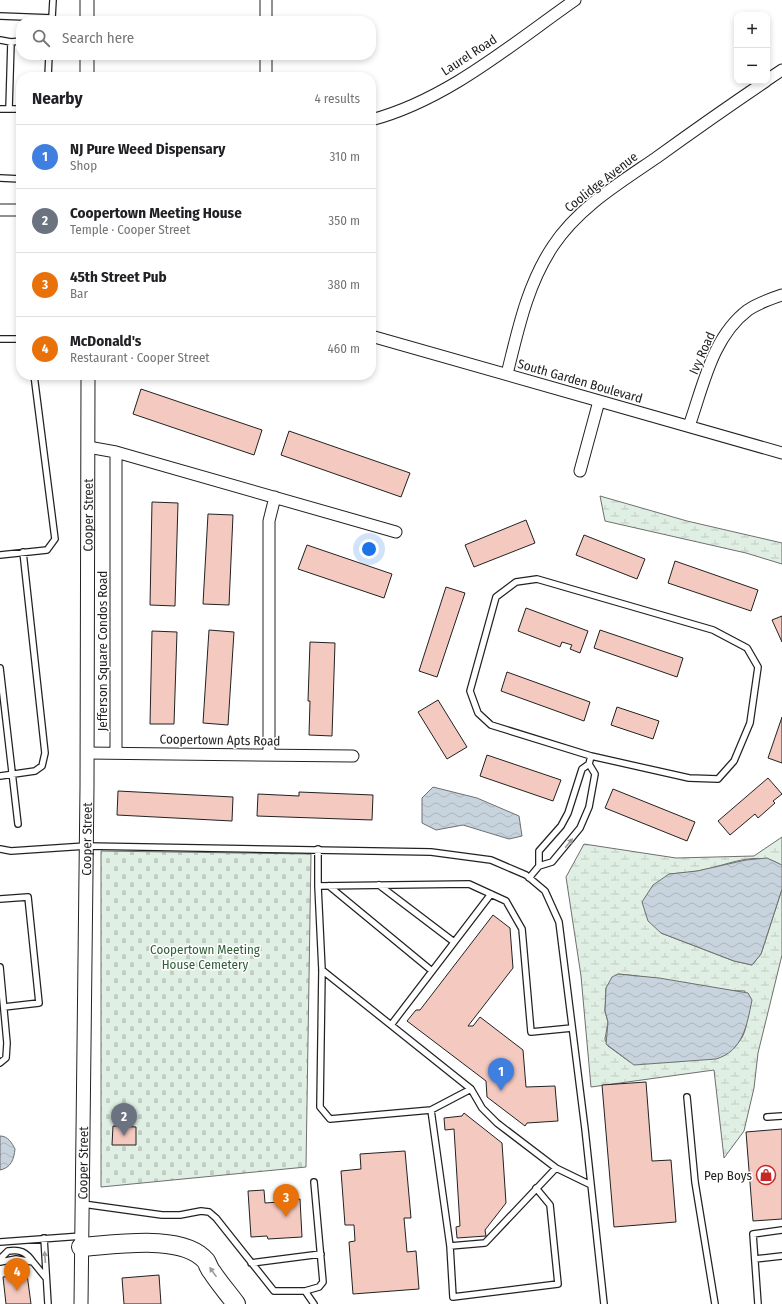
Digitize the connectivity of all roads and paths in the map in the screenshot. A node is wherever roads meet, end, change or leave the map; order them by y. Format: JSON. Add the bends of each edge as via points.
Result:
{"nodes":[{"id":1,"x":53,"y":0,"type":"edge"},
{"id":2,"x":87,"y":0,"type":"edge"},
{"id":3,"x":266,"y":0,"type":"edge"},
{"id":4,"x":575,"y":0,"type":"edge"},
{"id":5,"x":0,"y":16,"type":"edge"},
{"id":6,"x":52,"y":16,"type":"edge"},
{"id":7,"x":87,"y":16,"type":"edge"},
{"id":8,"x":266,"y":16,"type":"edge"},
{"id":9,"x":16,"y":17,"type":"edge"},
{"id":10,"x":0,"y":40,"type":"edge"},
{"id":11,"x":11,"y":42,"type":"junction"},
{"id":12,"x":16,"y":42,"type":"edge"},
{"id":13,"x":49,"y":60,"type":"edge"},
{"id":14,"x":87,"y":60,"type":"edge"},
{"id":15,"x":266,"y":60,"type":"edge"},
{"id":16,"x":782,"y":70,"type":"edge"},
{"id":17,"x":48,"y":72,"type":"edge"},
{"id":18,"x":87,"y":72,"type":"edge"},
{"id":19,"x":266,"y":72,"type":"edge"},
{"id":20,"x":770,"y":78,"type":"edge"},
{"id":21,"x":762,"y":84,"type":"edge"},
{"id":22,"x":0,"y":109,"type":"edge"},
{"id":23,"x":9,"y":109,"type":"junction"},
{"id":24,"x":16,"y":109,"type":"edge"},
{"id":25,"x":376,"y":118,"type":"edge"},
{"id":26,"x":0,"y":178,"type":"edge"},
{"id":27,"x":16,"y":179,"type":"edge"},
{"id":28,"x":0,"y":205,"type":"edge"},
{"id":29,"x":16,"y":205,"type":"edge"},
{"id":30,"x":0,"y":210,"type":"edge"},
{"id":31,"x":16,"y":210,"type":"edge"},
{"id":32,"x":782,"y":295,"type":"edge"},
{"id":33,"x":376,"y":337,"type":"edge"},
{"id":34,"x":0,"y":339,"type":"edge"},
{"id":35,"x":16,"y":339,"type":"edge"},
{"id":36,"x":507,"y":374,"type":"junction"},
{"id":37,"x":35,"y":380,"type":"edge"},
{"id":38,"x":88,"y":380,"type":"edge"},
{"id":39,"x":599,"y":401,"type":"junction"},
{"id":40,"x":689,"y":426,"type":"junction"},
{"id":41,"x":88,"y":447,"type":"junction"},
{"id":42,"x":116,"y":452,"type":"junction"},
{"id":43,"x":782,"y":453,"type":"edge"},
{"id":44,"x":580,"y":471,"type":"dead end"},
{"id":45,"x":275,"y":497,"type":"junction"},
{"id":46,"x":396,"y":532,"type":"dead end"},
{"id":47,"x":23,"y":552,"type":"junction"},
{"id":48,"x":0,"y":555,"type":"edge"},
{"id":49,"x":0,"y":668,"type":"edge"},
{"id":50,"x":87,"y":753,"type":"junction"},
{"id":51,"x":116,"y":753,"type":"junction"},
{"id":52,"x":269,"y":755,"type":"junction"},
{"id":53,"x":353,"y":756,"type":"dead end"},
{"id":54,"x":591,"y":756,"type":"junction"},
{"id":55,"x":589,"y":764,"type":"junction"},
{"id":56,"x":12,"y":775,"type":"junction"},
{"id":57,"x":0,"y":776,"type":"edge"},
{"id":58,"x":18,"y":824,"type":"dead end"},
{"id":59,"x":86,"y":846,"type":"junction"},
{"id":60,"x":0,"y":849,"type":"edge"},
{"id":61,"x":318,"y":849,"type":"junction"},
{"id":62,"x":539,"y":866,"type":"junction"},
{"id":63,"x":530,"y":878,"type":"junction"},
{"id":64,"x":379,"y":885,"type":"junction"},
{"id":65,"x":318,"y":886,"type":"junction"},
{"id":66,"x":329,"y":886,"type":"junction"},
{"id":67,"x":491,"y":894,"type":"junction"},
{"id":68,"x":0,"y":899,"type":"edge"},
{"id":69,"x":454,"y":942,"type":"junction"},
{"id":70,"x":0,"y":967,"type":"edge"},
{"id":71,"x":322,"y":970,"type":"junction"},
{"id":72,"x":432,"y":971,"type":"junction"},
{"id":73,"x":4,"y":1007,"type":"junction"},
{"id":74,"x":391,"y":1025,"type":"junction"},
{"id":75,"x":572,"y":1028,"type":"junction"},
{"id":76,"x":0,"y":1063,"type":"edge"},
{"id":77,"x":471,"y":1089,"type":"junction"},
{"id":78,"x":687,"y":1097,"type":"dead end"},
{"id":79,"x":431,"y":1110,"type":"junction"},
{"id":80,"x":782,"y":1116,"type":"edge"},
{"id":81,"x":767,"y":1118,"type":"dead end"},
{"id":82,"x":556,"y":1168,"type":"junction"},
{"id":83,"x":314,"y":1182,"type":"dead end"},
{"id":84,"x":591,"y":1185,"type":"junction"},
{"id":85,"x":536,"y":1188,"type":"junction"},
{"id":86,"x":82,"y":1203,"type":"junction"},
{"id":87,"x":782,"y":1230,"type":"edge"},
{"id":88,"x":44,"y":1238,"type":"junction"},
{"id":89,"x":82,"y":1241,"type":"junction"},
{"id":90,"x":0,"y":1242,"type":"edge"},
{"id":91,"x":450,"y":1246,"type":"junction"},
{"id":92,"x":321,"y":1254,"type":"junction"},
{"id":93,"x":782,"y":1256,"type":"edge"},
{"id":94,"x":755,"y":1259,"type":"junction"},
{"id":95,"x":0,"y":1261,"type":"edge"},
{"id":96,"x":33,"y":1262,"type":"junction"},
{"id":97,"x":251,"y":1263,"type":"junction"},
{"id":98,"x":46,"y":1278,"type":"junction"},
{"id":99,"x":305,"y":1291,"type":"junction"},
{"id":100,"x":48,"y":1304,"type":"edge"},
{"id":101,"x":81,"y":1304,"type":"edge"},
{"id":102,"x":236,"y":1304,"type":"edge"},
{"id":103,"x":314,"y":1304,"type":"edge"},
{"id":104,"x":604,"y":1304,"type":"edge"},
{"id":105,"x":715,"y":1304,"type":"edge"},
{"id":106,"x":758,"y":1304,"type":"edge"}],
"edges":[{"from":1,"to":6,"type":"lane"},
{"from":2,"to":7,"type":"street"},
{"from":3,"to":8,"type":"street"},
{"from":4,"to":25,"type":"street","name":"Laurel Road","via":[[474,71],[428,98]]},
{"from":5,"to":9,"type":"lane"},
{"from":10,"to":11,"type":"lane"},
{"from":11,"to":12,"type":"lane"},
{"from":11,"to":23,"type":"lane"},
{"from":13,"to":17,"type":"lane"},
{"from":14,"to":18,"type":"street"},
{"from":15,"to":19,"type":"street"},
{"from":16,"to":20,"type":"street","name":"Coolidge Avenue"},
{"from":21,"to":36,"type":"street","name":"Coolidge Avenue","via":[[607,192],[576,217],[552,247],[535,279],[519,324]]},
{"from":22,"to":23,"type":"lane"},
{"from":23,"to":24,"type":"lane"},
{"from":26,"to":27,"type":"lane"},
{"from":28,"to":29,"type":"street"},
{"from":30,"to":31,"type":"street"},
{"from":32,"to":40,"type":"street","name":"Ivy Road","via":[[749,310],[728,331],[709,368]]},
{"from":33,"to":36,"type":"street","name":"South Garden Boulevard"},
{"from":34,"to":35,"type":"lane"},
{"from":36,"to":39,"type":"street","name":"South Garden Boulevard"},
{"from":37,"to":47,"type":"lane","via":[[55,539],[47,550]]},
{"from":38,"to":41,"type":"street","name":"Cooper Street"},
{"from":39,"to":40,"type":"street","name":"South Garden Boulevard"},
{"from":39,"to":44,"type":"street"},
{"from":40,"to":43,"type":"street","name":"South Garden Boulevard"},
{"from":41,"to":42,"type":"street"},
{"from":41,"to":50,"type":"street","name":"Cooper Street"},
{"from":42,"to":45,"type":"street"},
{"from":42,"to":51,"type":"street","name":"Jefferson Square Condos Road"},
{"from":45,"to":46,"type":"street"},
{"from":45,"to":52,"type":"street","via":[[269,521]]},
{"from":47,"to":48,"type":"lane"},
{"from":47,"to":56,"type":"lane","via":[[45,754],[42,766],[35,771]]},
{"from":49,"to":56,"type":"lane"},
{"from":50,"to":51,"type":"street","name":"Coopertown Apts Road"},
{"from":50,"to":59,"type":"street","name":"Cooper Street"},
{"from":51,"to":52,"type":"street","name":"Coopertown Apts Road"},
{"from":52,"to":53,"type":"street","name":"Coopertown Apts Road"},
{"from":54,"to":54,"type":"lane","via":[[689,778],[718,779],[734,761],[750,723],[758,667],[747,648],[713,630],[537,579],[516,582],[496,597],[470,692],[478,713],[491,725]]},
{"from":54,"to":55,"type":"lane"},
{"from":55,"to":62,"type":"lane","via":[[582,769],[574,797],[561,826],[539,851]]},
{"from":62,"to":55,"type":"lane","one_way":true,"via":[[552,862],[580,828],[589,807],[595,774]]},
{"from":56,"to":57,"type":"lane"},
{"from":56,"to":58,"type":"lane"},
{"from":59,"to":60,"type":"lane","via":[[11,851]]},
{"from":59,"to":61,"type":"lane"},
{"from":59,"to":86,"type":"street","name":"Cooper Street"},
{"from":61,"to":63,"type":"lane","via":[[431,852],[491,860]]},
{"from":61,"to":65,"type":"lane"},
{"from":62,"to":63,"type":"lane"},
{"from":63,"to":75,"type":"lane","via":[[545,891],[559,922]]},
{"from":64,"to":66,"type":"lane"},
{"from":64,"to":67,"type":"lane","via":[[469,884]]},
{"from":64,"to":69,"type":"lane"},
{"from":65,"to":66,"type":"lane"},
{"from":65,"to":71,"type":"lane"},
{"from":66,"to":72,"type":"lane"},
{"from":67,"to":69,"type":"lane"},
{"from":67,"to":75,"type":"lane","via":[[506,901],[522,929],[531,1032]]},
{"from":68,"to":73,"type":"lane","via":[[28,897],[39,1002]]},
{"from":69,"to":72,"type":"lane"},
{"from":70,"to":73,"type":"lane"},
{"from":71,"to":74,"type":"lane"},
{"from":71,"to":79,"type":"lane","via":[[320,1107],[330,1119]]},
{"from":72,"to":74,"type":"lane"},
{"from":73,"to":76,"type":"lane","via":[[6,1058]]},
{"from":74,"to":77,"type":"lane"},
{"from":75,"to":84,"type":"lane"},
{"from":77,"to":79,"type":"lane"},
{"from":77,"to":82,"type":"lane","via":[[482,1108],[497,1123]]},
{"from":78,"to":105,"type":"lane","via":[[695,1182]]},
{"from":79,"to":91,"type":"lane"},
{"from":80,"to":81,"type":"lane"},
{"from":82,"to":84,"type":"lane"},
{"from":82,"to":85,"type":"lane"},
{"from":83,"to":92,"type":"lane"},
{"from":84,"to":104,"type":"lane"},
{"from":85,"to":91,"type":"lane","via":[[485,1243]]},
{"from":85,"to":91,"type":"lane","via":[[550,1205],[558,1284],[453,1297]]},
{"from":86,"to":89,"type":"street","name":"Cooper Street"},
{"from":86,"to":97,"type":"lane","via":[[162,1215],[208,1212],[216,1218]]},
{"from":87,"to":94,"type":"lane","via":[[752,1234]]},
{"from":88,"to":89,"type":"lane"},
{"from":88,"to":90,"type":"lane"},
{"from":98,"to":88,"type":"lane","one_way":true},
{"from":89,"to":101,"type":"street","name":"Cooper Street"},
{"from":102,"to":89,"type":"highway","one_way":true,"via":[[206,1261],[177,1245]]},
{"from":92,"to":97,"type":"lane"},
{"from":92,"to":99,"type":"lane","via":[[323,1282],[319,1287]]},
{"from":93,"to":94,"type":"lane"},
{"from":94,"to":106,"type":"lane"},
{"from":95,"to":96,"type":"lane","via":[[16,1259]]},
{"from":95,"to":96,"type":"lane","via":[[8,1250],[18,1250],[27,1254]]},
{"from":96,"to":98,"type":"lane"},
{"from":97,"to":99,"type":"lane","via":[[274,1291]]},
{"from":98,"to":100,"type":"lane"},
{"from":99,"to":103,"type":"lane"}]}
